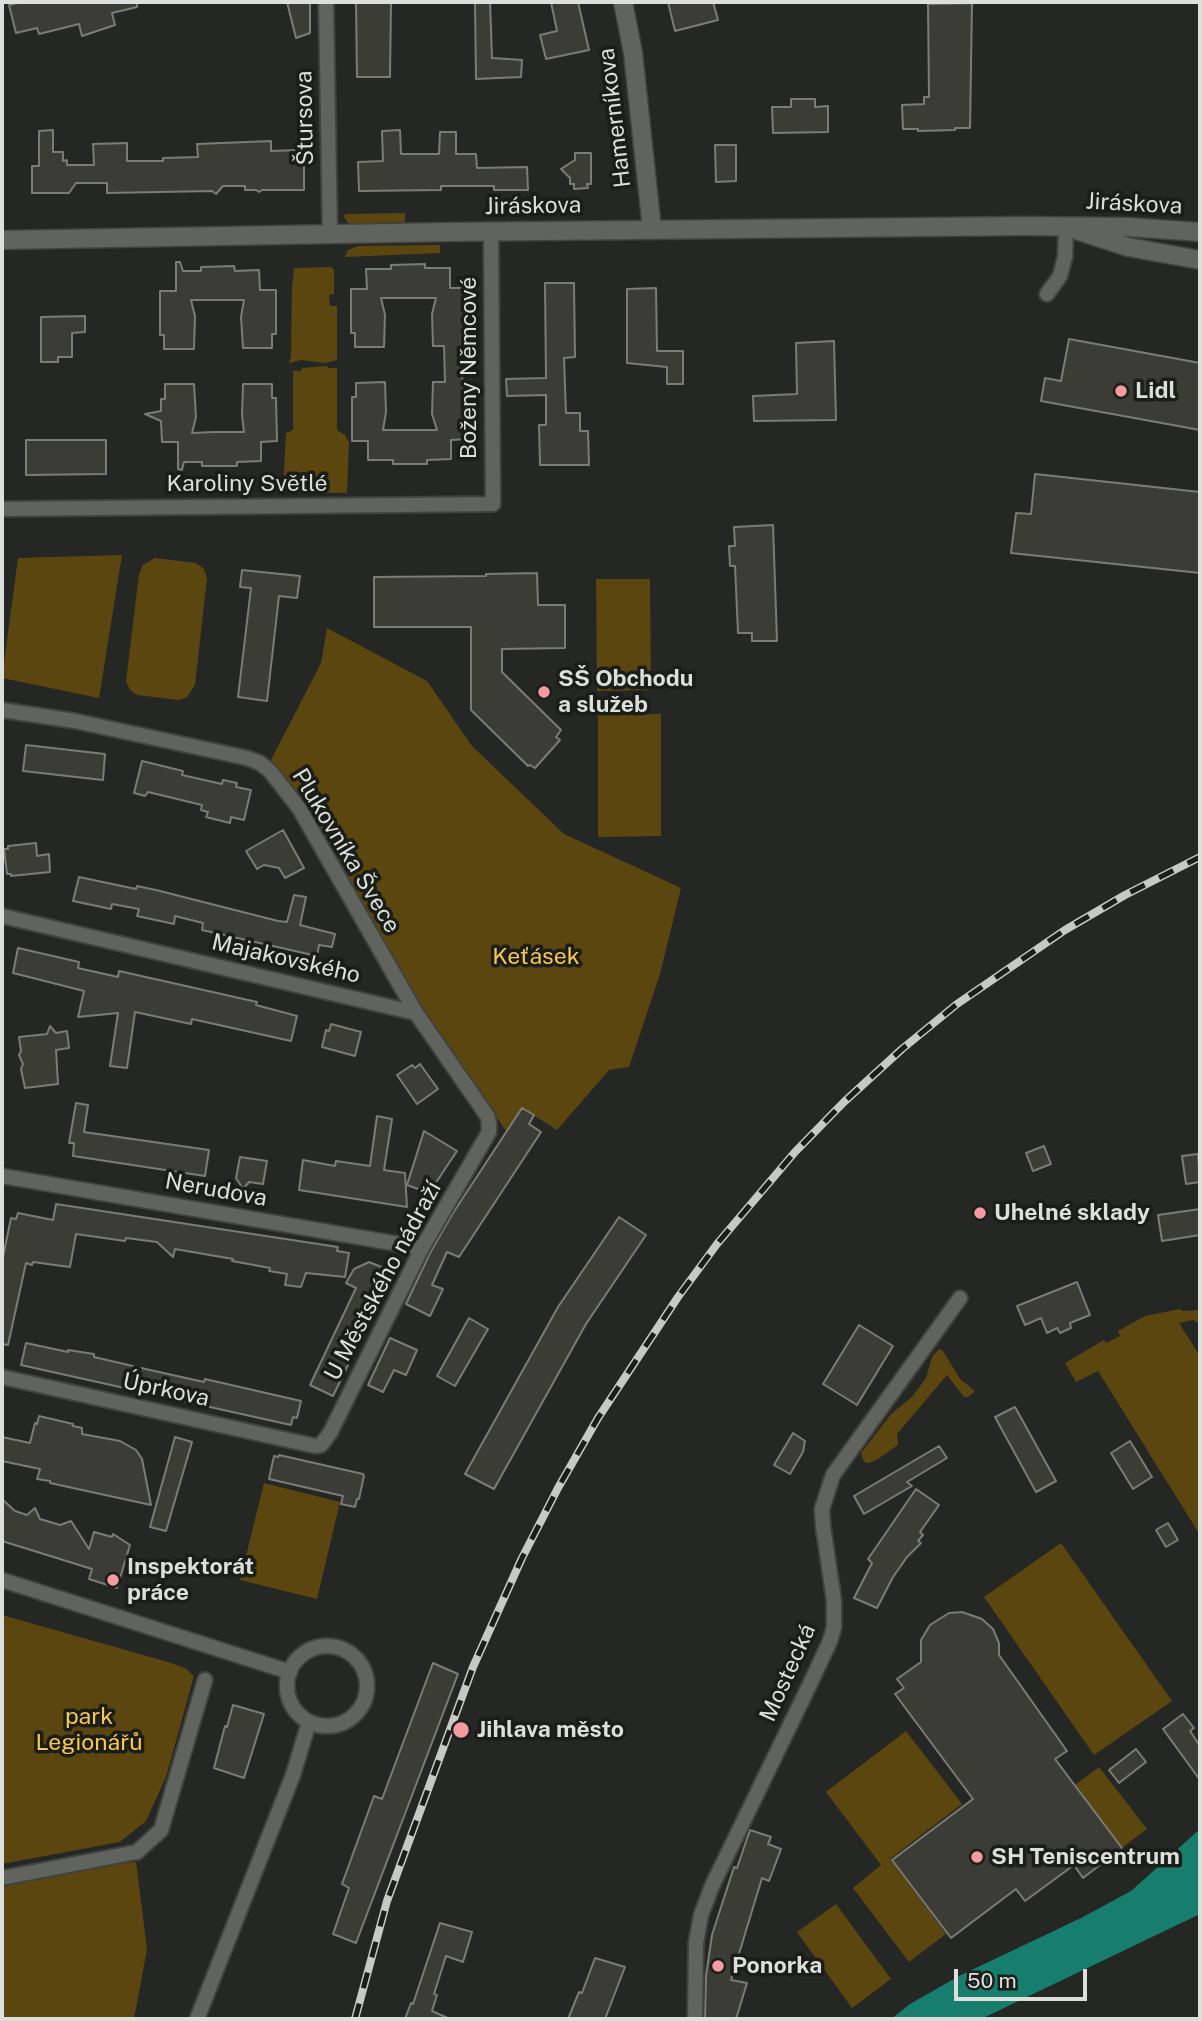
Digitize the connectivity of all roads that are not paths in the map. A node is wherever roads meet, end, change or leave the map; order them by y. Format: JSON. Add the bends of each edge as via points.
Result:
{"nodes":[{"id":1,"x":326,"y":2,"type":"edge"},
{"id":2,"x":623,"y":2,"type":"edge"},
{"id":3,"x":1066,"y":226,"type":"junction"},
{"id":4,"x":652,"y":229,"type":"junction"},
{"id":5,"x":491,"y":232,"type":"junction"},
{"id":6,"x":1200,"y":232,"type":"edge"},
{"id":7,"x":330,"y":234,"type":"junction"},
{"id":8,"x":2,"y":240,"type":"edge"},
{"id":9,"x":1200,"y":260,"type":"edge"},
{"id":10,"x":1047,"y":294,"type":"dead end"},
{"id":11,"x":493,"y":504,"type":"joint"},
{"id":12,"x":2,"y":509,"type":"edge"},
{"id":13,"x":2,"y":710,"type":"edge"},
{"id":14,"x":2,"y":916,"type":"edge"},
{"id":15,"x":416,"y":1013,"type":"junction"},
{"id":16,"x":2,"y":1176,"type":"edge"},
{"id":17,"x":422,"y":1248,"type":"junction"},
{"id":18,"x":960,"y":1298,"type":"dead end"},
{"id":19,"x":2,"y":1377,"type":"edge"},
{"id":20,"x":321,"y":1446,"type":"joint"},
{"id":21,"x":2,"y":1580,"type":"edge"},
{"id":22,"x":290,"y":1672,"type":"junction"},
{"id":23,"x":205,"y":1681,"type":"dead end"},
{"id":24,"x":315,"y":1724,"type":"junction"},
{"id":25,"x":2,"y":1878,"type":"edge"},
{"id":26,"x":693,"y":2015,"type":"edge"},
{"id":27,"x":197,"y":2019,"type":"edge"}],
"edges":[{"from":1,"to":7,"type":"street","name":"Štursova"},
{"from":2,"to":4,"type":"main road","name":"Hamerníkova","via":[[634,53]]},
{"from":3,"to":4,"type":"main road","name":"Jiráskova"},
{"from":3,"to":6,"type":"main road","name":"Jiráskova"},
{"from":3,"to":9,"type":"main road","name":"Jiráskova","via":[[1116,244]]},
{"from":3,"to":10,"type":"street","via":[[1060,276]]},
{"from":4,"to":5,"type":"main road","name":"Jiráskova"},
{"from":5,"to":7,"type":"main road","name":"Jiráskova"},
{"from":5,"to":11,"type":"street","name":"Boženy Němcové"},
{"from":7,"to":8,"type":"main road","name":"Jiráskova"},
{"from":11,"to":12,"type":"street","name":"Karoliny Světlé"},
{"from":13,"to":15,"type":"street","name":"Plukovníka Švece","via":[[75,721],[260,763],[299,808]]},
{"from":14,"to":15,"type":"street","name":"Majakovského"},
{"from":15,"to":17,"type":"street","name":"U Městského nádraží","via":[[488,1117],[489,1132]]},
{"from":16,"to":17,"type":"street","name":"Nerudova"},
{"from":17,"to":20,"type":"street","name":"U Městského nádraží"},
{"from":18,"to":26,"type":"street","name":"Mostecká","via":[[833,1475],[822,1518],[834,1627],[701,1915]]},
{"from":19,"to":20,"type":"street","name":"Úprkova"},
{"from":21,"to":22,"type":"street"},
{"from":22,"to":24,"type":"street","via":[[290,1703]]},
{"from":22,"to":24,"type":"street","via":[[301,1655],[326,1646],[351,1653],[360,1663],[367,1688],[357,1712],[334,1725]]},
{"from":23,"to":25,"type":"street","via":[[161,1830],[137,1852]]},
{"from":24,"to":27,"type":"street"}]}
